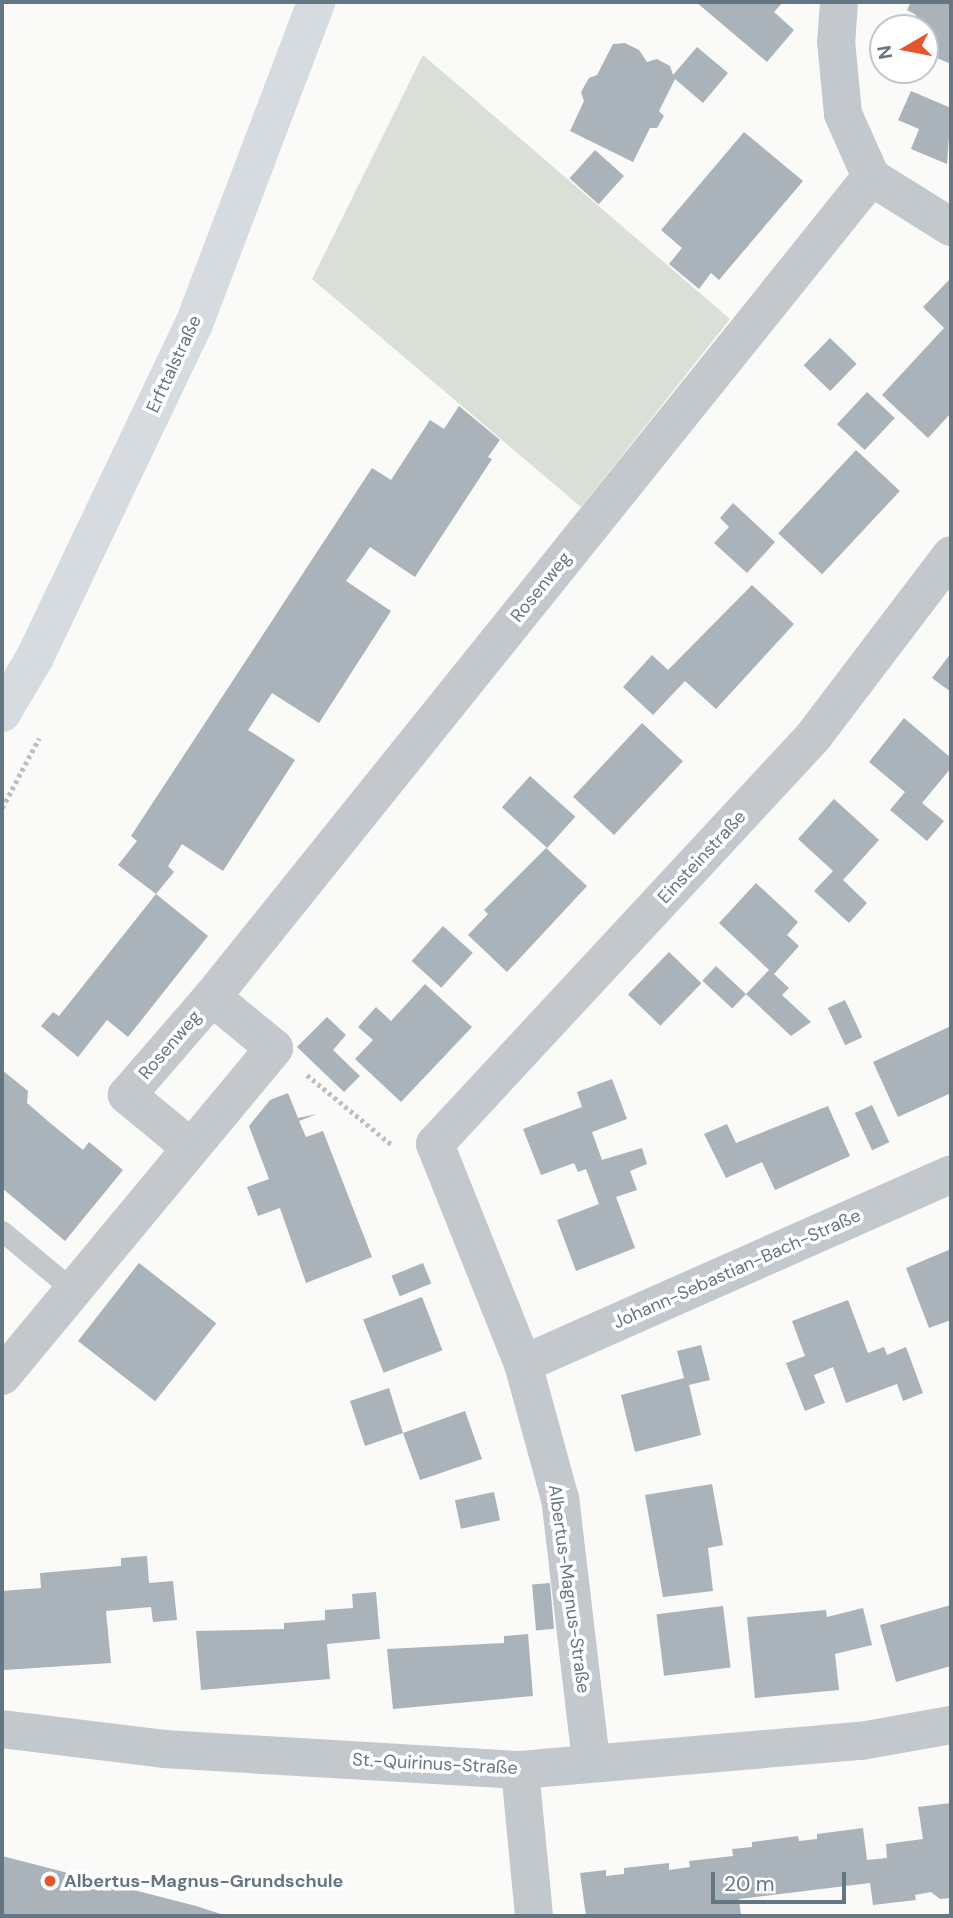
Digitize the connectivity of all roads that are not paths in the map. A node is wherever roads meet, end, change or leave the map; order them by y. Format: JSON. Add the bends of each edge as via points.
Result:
{"nodes":[{"id":1,"x":316,"y":2,"type":"edge"},
{"id":2,"x":839,"y":2,"type":"edge"},
{"id":3,"x":871,"y":177,"type":"junction"},
{"id":4,"x":951,"y":227,"type":"edge"},
{"id":5,"x":950,"y":560,"type":"edge"},
{"id":6,"x":2,"y":713,"type":"edge"},
{"id":7,"x":212,"y":997,"type":"junction"},
{"id":8,"x":435,"y":1144,"type":"joint"},
{"id":9,"x":190,"y":1147,"type":"junction"},
{"id":10,"x":951,"y":1174,"type":"edge"},
{"id":11,"x":2,"y":1231,"type":"edge"},
{"id":12,"x":74,"y":1291,"type":"junction"},
{"id":13,"x":523,"y":1364,"type":"junction"},
{"id":14,"x":2,"y":1376,"type":"edge"},
{"id":15,"x":951,"y":1725,"type":"edge"},
{"id":16,"x":2,"y":1729,"type":"edge"},
{"id":17,"x":591,"y":1761,"type":"junction"},
{"id":18,"x":520,"y":1770,"type":"junction"},
{"id":19,"x":534,"y":1916,"type":"edge"}],
"edges":[{"from":1,"to":6,"type":"main road","name":"Erfttalstraße","via":[[194,324],[35,657]]},
{"from":2,"to":3,"type":"street","via":[[836,41],[843,114]]},
{"from":3,"to":4,"type":"street"},
{"from":3,"to":7,"type":"street","name":"Rosenweg"},
{"from":5,"to":8,"type":"street","name":"Einsteinstraße","via":[[813,737]]},
{"from":7,"to":9,"type":"street","name":"Rosenweg","via":[[274,1048]]},
{"from":7,"to":9,"type":"street","name":"Rosenweg","via":[[127,1095]]},
{"from":8,"to":13,"type":"street","name":"Albertus-Magnus-Straße"},
{"from":9,"to":12,"type":"street"},
{"from":10,"to":13,"type":"street","name":"Johann-Sebastian-Bach-Straße"},
{"from":11,"to":12,"type":"lane"},
{"from":12,"to":14,"type":"street"},
{"from":13,"to":17,"type":"street","name":"Albertus-Magnus-Straße","via":[[561,1499]]},
{"from":15,"to":17,"type":"street","name":"St.-Quirinus-Straße","via":[[861,1741]]},
{"from":16,"to":18,"type":"street","name":"St.-Quirinus-Straße","via":[[164,1749]]},
{"from":17,"to":18,"type":"street","name":"St.-Quirinus-Straße"},
{"from":18,"to":19,"type":"street"}]}
